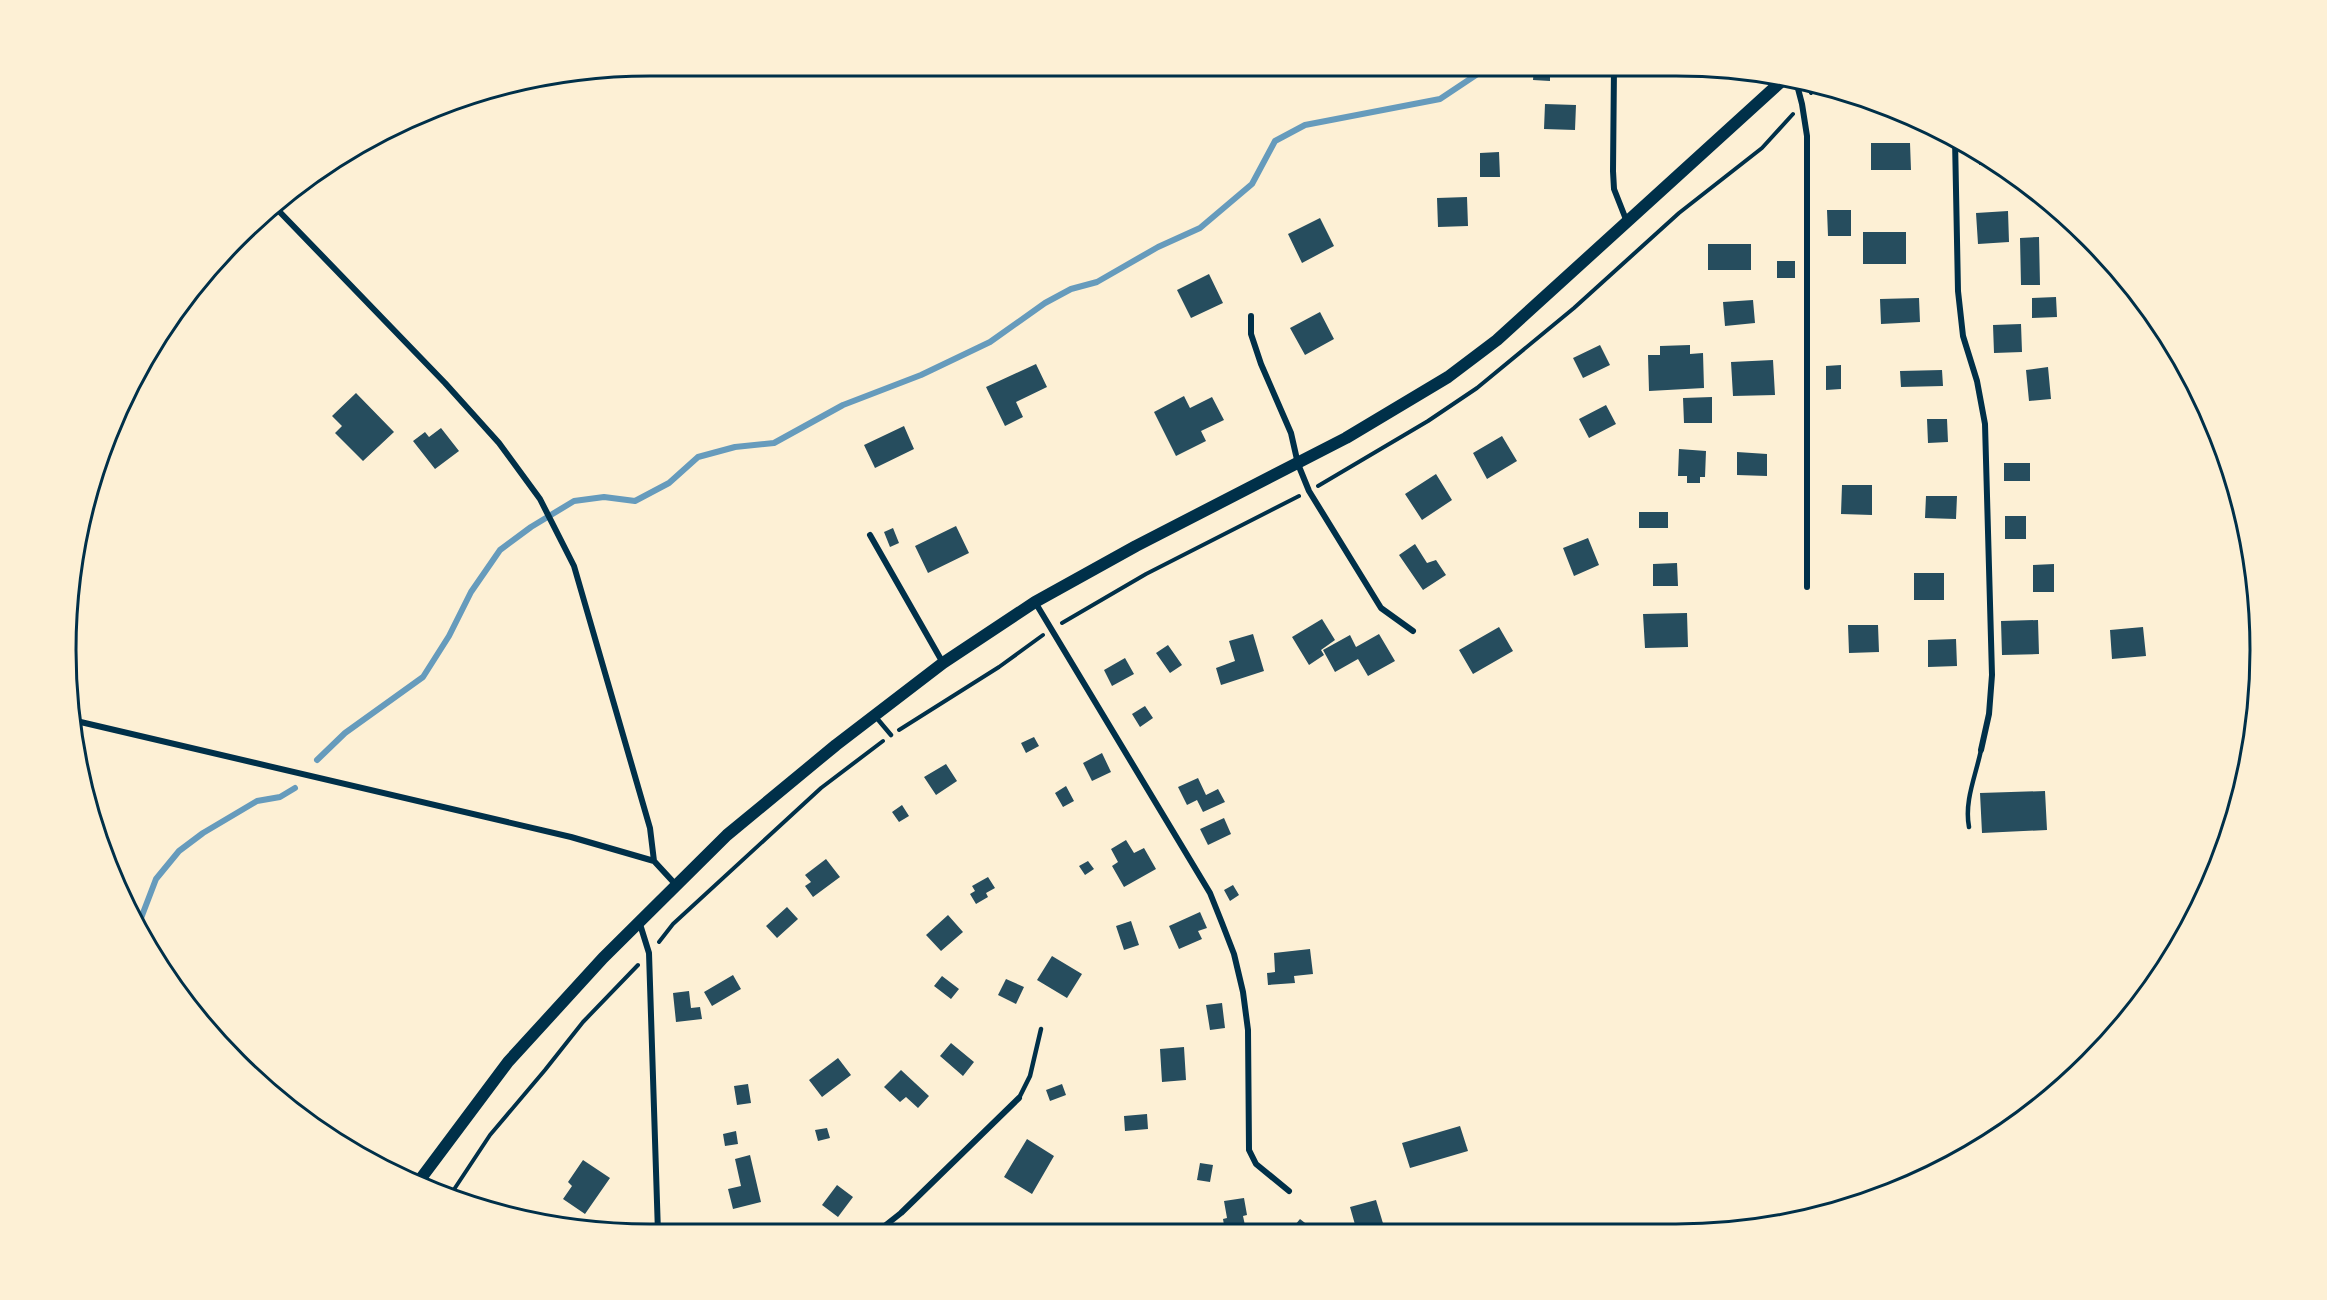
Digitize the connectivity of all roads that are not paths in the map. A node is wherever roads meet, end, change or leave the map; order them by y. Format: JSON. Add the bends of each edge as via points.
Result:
{"nodes":[{"id":1,"x":1614,"y":76,"type":"edge"},
{"id":2,"x":1777,"y":86,"type":"edge"},
{"id":3,"x":1798,"y":90,"type":"edge"},
{"id":4,"x":1955,"y":148,"type":"edge"},
{"id":5,"x":280,"y":212,"type":"edge"},
{"id":6,"x":1627,"y":223,"type":"junction"},
{"id":7,"x":1251,"y":316,"type":"dead end"},
{"id":8,"x":1298,"y":464,"type":"junction"},
{"id":9,"x":870,"y":535,"type":"dead end"},
{"id":10,"x":1807,"y":587,"type":"dead end"},
{"id":11,"x":1035,"y":602,"type":"junction"},
{"id":12,"x":1413,"y":632,"type":"dead end"},
{"id":13,"x":943,"y":663,"type":"junction"},
{"id":14,"x":875,"y":716,"type":"junction"},
{"id":15,"x":81,"y":722,"type":"edge"},
{"id":16,"x":891,"y":735,"type":"road end"},
{"id":17,"x":1982,"y":750,"type":"joint"},
{"id":18,"x":1969,"y":827,"type":"dead end"},
{"id":19,"x":654,"y":861,"type":"junction"},
{"id":20,"x":677,"y":886,"type":"junction"},
{"id":21,"x":639,"y":920,"type":"junction"},
{"id":22,"x":1041,"y":1029,"type":"dead end"},
{"id":23,"x":1018,"y":1098,"type":"joint"},
{"id":24,"x":423,"y":1176,"type":"edge"},
{"id":25,"x":1289,"y":1191,"type":"dead end"},
{"id":26,"x":658,"y":1224,"type":"edge"},
{"id":27,"x":887,"y":1224,"type":"edge"}],
"edges":[{"from":1,"to":6,"type":"street","via":[[1612,171],[1614,189]]},
{"from":2,"to":6,"type":"main road"},
{"from":3,"to":10,"type":"street","via":[[1807,136]]},
{"from":4,"to":17,"type":"street","via":[[1958,291],[1964,336],[1985,424],[1992,675]]},
{"from":5,"to":19,"type":"street","via":[[446,383],[499,443],[543,505],[574,566],[650,828]]},
{"from":6,"to":8,"type":"main road","via":[[1497,340],[1448,377]]},
{"from":7,"to":8,"type":"street","via":[[1251,334],[1291,433]]},
{"from":8,"to":11,"type":"main road"},
{"from":8,"to":12,"type":"street","via":[[1309,491],[1382,608]]},
{"from":9,"to":13,"type":"street"},
{"from":11,"to":13,"type":"main road"},
{"from":11,"to":25,"type":"street","via":[[1210,893],[1234,954],[1243,993],[1248,1030],[1249,1150],[1256,1164]]},
{"from":13,"to":14,"type":"main road"},
{"from":14,"to":16,"type":"lane"},
{"from":14,"to":20,"type":"main road","via":[[727,835]]},
{"from":15,"to":19,"type":"street","via":[[571,837]]},
{"from":17,"to":18,"type":"lane","via":[[1968,802]]},
{"from":19,"to":20,"type":"street"},
{"from":20,"to":21,"type":"main road"},
{"from":21,"to":24,"type":"main road","via":[[508,1062]]},
{"from":21,"to":26,"type":"street","via":[[649,953]]},
{"from":22,"to":23,"type":"lane","via":[[1030,1076]]},
{"from":23,"to":27,"type":"street"}]}
